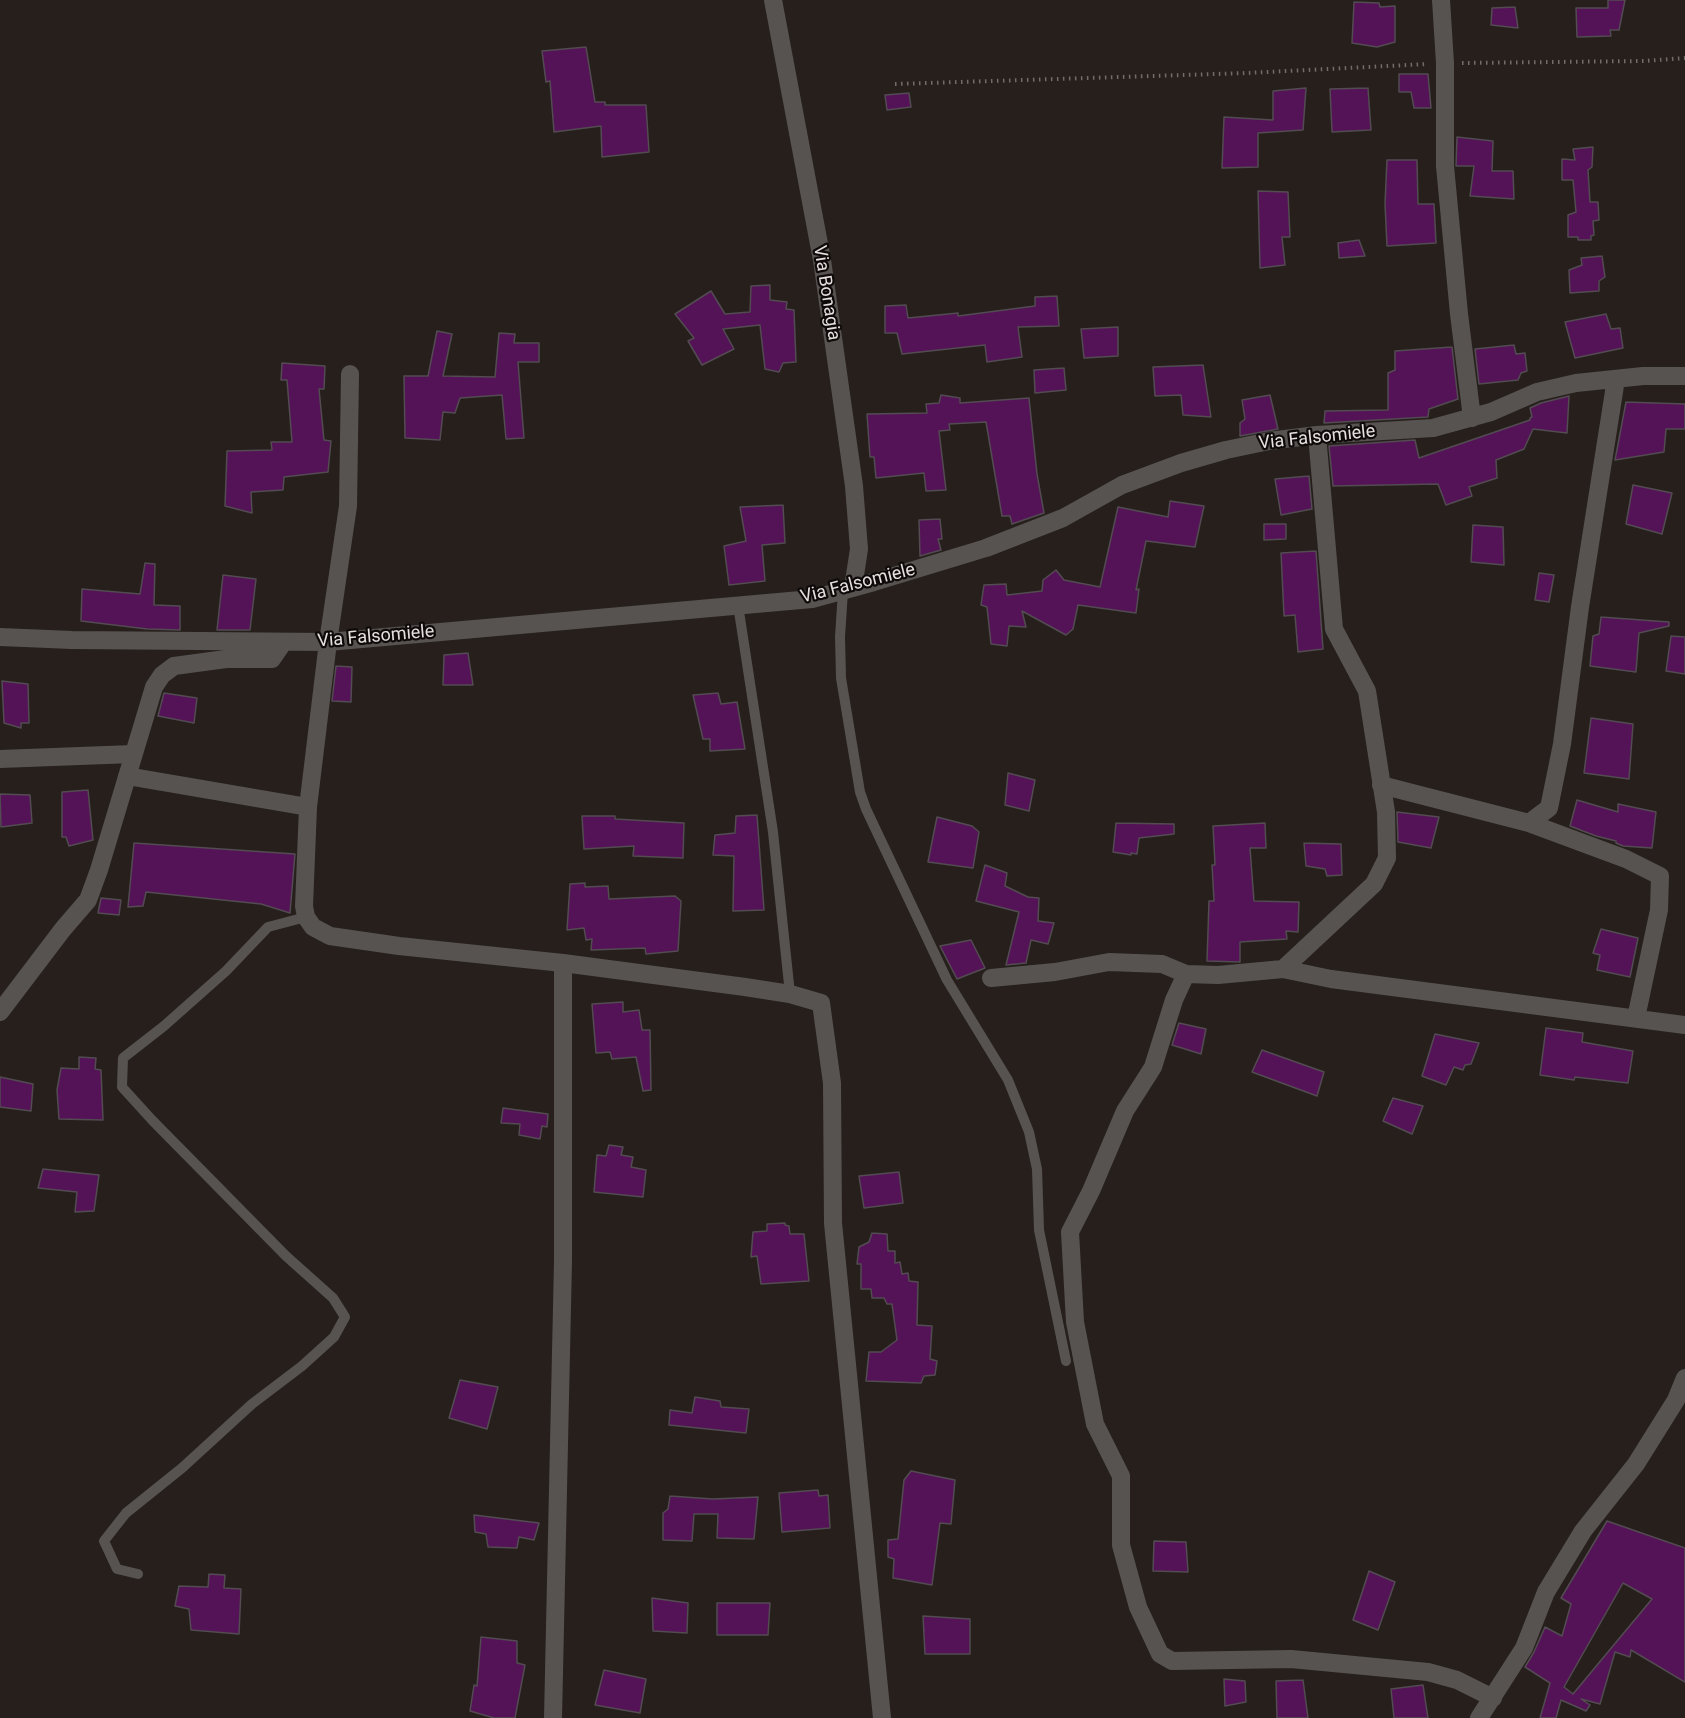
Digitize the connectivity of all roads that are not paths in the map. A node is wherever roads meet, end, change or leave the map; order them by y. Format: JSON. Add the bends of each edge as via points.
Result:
{"nodes":[{"id":1,"x":774,"y":0,"type":"edge"},
{"id":2,"x":1441,"y":0,"type":"edge"},
{"id":3,"x":350,"y":374,"type":"dead end"},
{"id":4,"x":1685,"y":376,"type":"edge"},
{"id":5,"x":1616,"y":378,"type":"junction"},
{"id":6,"x":1473,"y":418,"type":"junction"},
{"id":7,"x":1317,"y":435,"type":"junction"},
{"id":8,"x":848,"y":590,"type":"junction"},
{"id":9,"x":738,"y":605,"type":"junction"},
{"id":10,"x":0,"y":637,"type":"edge"},
{"id":11,"x":328,"y":642,"type":"junction"},
{"id":12,"x":283,"y":643,"type":"junction"},
{"id":13,"x":133,"y":754,"type":"junction"},
{"id":14,"x":0,"y":759,"type":"edge"},
{"id":15,"x":127,"y":776,"type":"junction"},
{"id":16,"x":1381,"y":785,"type":"junction"},
{"id":17,"x":308,"y":807,"type":"junction"},
{"id":18,"x":1529,"y":823,"type":"junction"},
{"id":19,"x":306,"y":917,"type":"junction"},
{"id":20,"x":563,"y":963,"type":"junction"},
{"id":21,"x":1283,"y":969,"type":"junction"},
{"id":22,"x":1186,"y":974,"type":"junction"},
{"id":23,"x":991,"y":978,"type":"dead end"},
{"id":24,"x":790,"y":994,"type":"junction"},
{"id":25,"x":0,"y":1012,"type":"edge"},
{"id":26,"x":1636,"y":1018,"type":"junction"},
{"id":27,"x":1685,"y":1025,"type":"edge"},
{"id":28,"x":1066,"y":1361,"type":"dead end"},
{"id":29,"x":1685,"y":1378,"type":"edge"},
{"id":30,"x":138,"y":1574,"type":"dead end"},
{"id":31,"x":1493,"y":1698,"type":"junction"},
{"id":32,"x":553,"y":1718,"type":"edge"},
{"id":33,"x":882,"y":1718,"type":"edge"},
{"id":34,"x":1479,"y":1718,"type":"edge"}],
"edges":[{"from":1,"to":8,"type":"street","name":"Via Bonagia","via":[[822,260],[854,486],[859,549]]},
{"from":2,"to":6,"type":"street","via":[[1445,166]]},
{"from":3,"to":11,"type":"street","via":[[348,506]]},
{"from":4,"to":5,"type":"street","name":"Via Falsomiele"},
{"from":5,"to":6,"type":"street","name":"Via Falsomiele","via":[[1537,392]]},
{"from":5,"to":18,"type":"street","via":[[1562,744],[1549,808]]},
{"from":6,"to":7,"type":"street","name":"Via Falsomiele","via":[[1433,428]]},
{"from":7,"to":8,"type":"street","name":"Via Falsomiele","via":[[1269,441],[1181,463],[1122,485],[1063,518],[986,548]]},
{"from":7,"to":16,"type":"street","via":[[1334,629],[1367,691]]},
{"from":8,"to":9,"type":"street","name":"Via Falsomiele","via":[[812,599]]},
{"from":8,"to":28,"type":"lane","via":[[840,638],[841,678],[860,792],[947,980],[1008,1080],[1029,1132],[1037,1169],[1039,1230]]},
{"from":9,"to":11,"type":"street","name":"Via Falsomiele"},
{"from":9,"to":24,"type":"lane","via":[[773,832]]},
{"from":10,"to":12,"type":"street","name":"Via Falsomiele"},
{"from":11,"to":12,"type":"street","name":"Via Falsomiele"},
{"from":11,"to":17,"type":"street"},
{"from":12,"to":13,"type":"street","via":[[272,659],[226,659],[174,666],[154,687]]},
{"from":13,"to":14,"type":"street"},
{"from":13,"to":15,"type":"street"},
{"from":15,"to":17,"type":"street"},
{"from":15,"to":25,"type":"street","via":[[88,900]]},
{"from":16,"to":18,"type":"street"},
{"from":16,"to":21,"type":"street","via":[[1387,858],[1374,884]]},
{"from":17,"to":19,"type":"street"},
{"from":18,"to":26,"type":"street","via":[[1626,859],[1660,876],[1659,910]]},
{"from":19,"to":20,"type":"street","via":[[313,927],[330,936]]},
{"from":19,"to":30,"type":"lane","via":[[268,927],[226,971],[123,1058],[122,1087],[286,1256],[333,1298],[345,1317],[334,1336],[302,1366],[126,1513],[104,1540],[117,1569]]},
{"from":20,"to":24,"type":"street"},
{"from":20,"to":32,"type":"street","via":[[563,1261]]},
{"from":21,"to":22,"type":"street"},
{"from":21,"to":26,"type":"street"},
{"from":22,"to":23,"type":"street","via":[[1162,964],[1109,962]]},
{"from":22,"to":31,"type":"street","via":[[1153,1067],[1125,1111],[1070,1232],[1075,1322],[1095,1424],[1121,1476],[1121,1545],[1138,1607],[1160,1654],[1172,1661],[1291,1659],[1428,1672],[1457,1680]]},
{"from":24,"to":33,"type":"street","via":[[821,1003],[832,1083],[833,1223]]},
{"from":26,"to":27,"type":"street"},
{"from":29,"to":31,"type":"street","via":[[1676,1400],[1636,1464],[1583,1531],[1552,1582],[1524,1648]]},
{"from":31,"to":34,"type":"street"}]}
